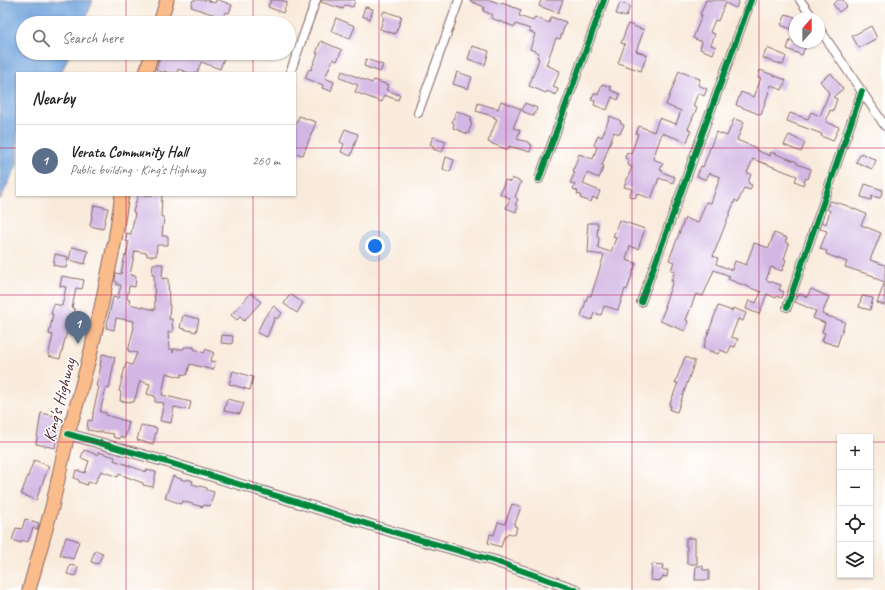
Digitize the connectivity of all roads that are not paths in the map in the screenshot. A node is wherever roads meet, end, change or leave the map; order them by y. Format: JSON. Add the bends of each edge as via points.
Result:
{"nodes":[{"id":1,"x":167,"y":0,"type":"edge"},
{"id":2,"x":316,"y":0,"type":"edge"},
{"id":3,"x":459,"y":0,"type":"edge"},
{"id":4,"x":604,"y":0,"type":"edge"},
{"id":5,"x":751,"y":0,"type":"edge"},
{"id":6,"x":800,"y":0,"type":"edge"},
{"id":7,"x":809,"y":12,"type":"edge"},
{"id":8,"x":162,"y":16,"type":"edge"},
{"id":9,"x":825,"y":37,"type":"edge"},
{"id":10,"x":296,"y":56,"type":"edge"},
{"id":11,"x":150,"y":60,"type":"edge"},
{"id":12,"x":295,"y":60,"type":"edge"},
{"id":13,"x":146,"y":72,"type":"edge"},
{"id":14,"x":290,"y":72,"type":"edge"},
{"id":15,"x":862,"y":91,"type":"junction"},
{"id":16,"x":418,"y":114,"type":"dead end"},
{"id":17,"x":885,"y":126,"type":"edge"},
{"id":18,"x":539,"y":179,"type":"dead end"},
{"id":19,"x":122,"y":196,"type":"edge"},
{"id":20,"x":641,"y":302,"type":"dead end"},
{"id":21,"x":787,"y":307,"type":"dead end"},
{"id":22,"x":68,"y":434,"type":"junction"},
{"id":23,"x":29,"y":590,"type":"edge"},
{"id":24,"x":576,"y":590,"type":"edge"}],
"edges":[{"from":1,"to":8,"type":"highway"},
{"from":2,"to":10,"type":"street"},
{"from":3,"to":16,"type":"street"},
{"from":4,"to":18,"type":"street"},
{"from":5,"to":20,"type":"street"},
{"from":6,"to":7,"type":"street"},
{"from":9,"to":15,"type":"street"},
{"from":11,"to":13,"type":"highway"},
{"from":12,"to":14,"type":"street"},
{"from":15,"to":17,"type":"street"},
{"from":15,"to":21,"type":"street"},
{"from":19,"to":22,"type":"highway","name":"King's Highway","via":[[100,312]]},
{"from":22,"to":23,"type":"highway","name":"King's Highway","via":[[52,507]]},
{"from":22,"to":24,"type":"street","via":[[495,561]]}]}
